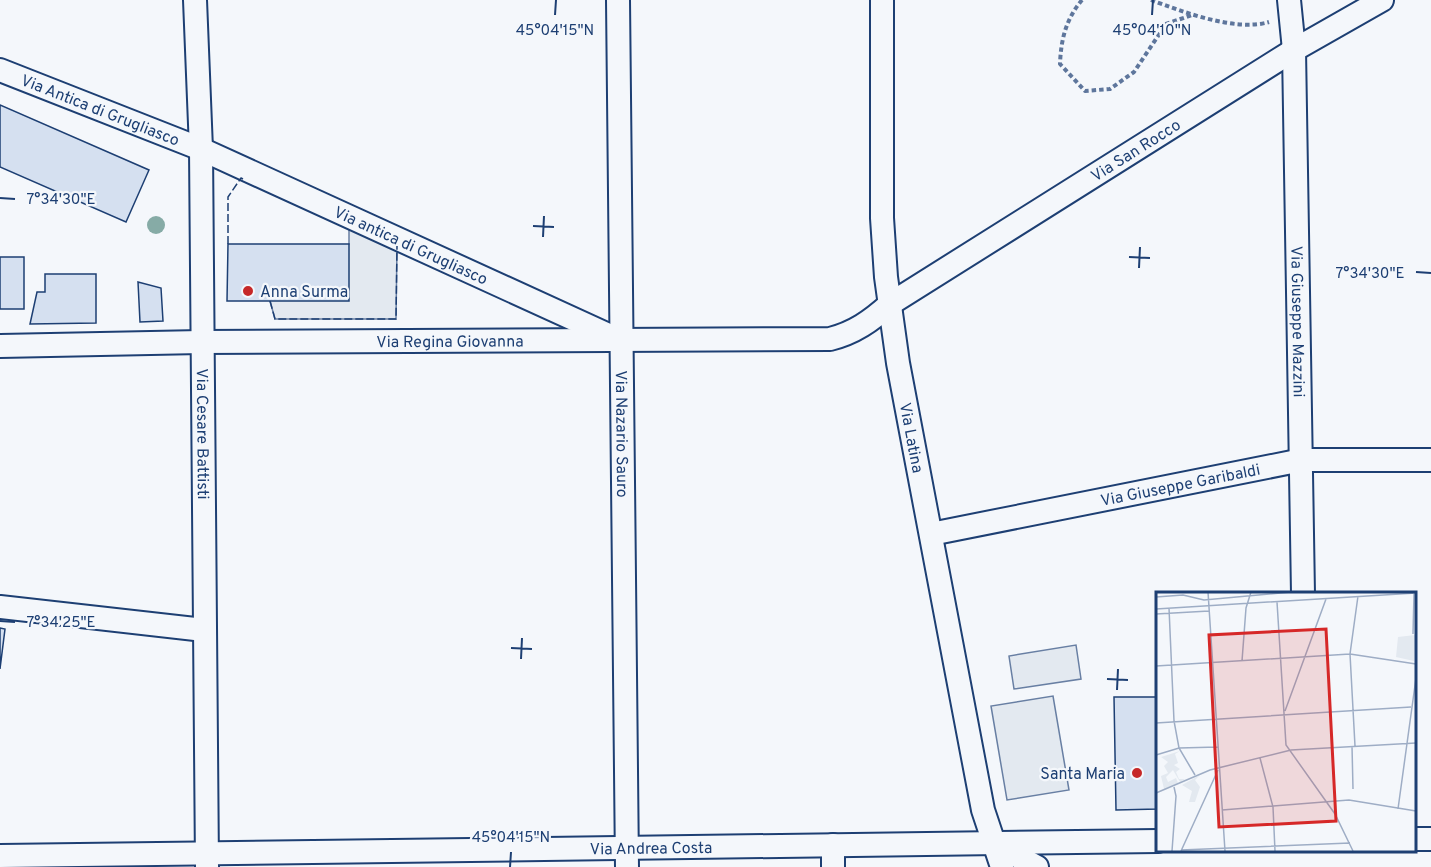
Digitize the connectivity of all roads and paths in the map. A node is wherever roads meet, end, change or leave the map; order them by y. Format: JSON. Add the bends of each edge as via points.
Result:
{"nodes":[{"id":1,"x":195,"y":0,"type":"edge"},
{"id":2,"x":618,"y":0,"type":"edge"},
{"id":3,"x":882,"y":0,"type":"edge"},
{"id":4,"x":1082,"y":0,"type":"edge"},
{"id":5,"x":1151,"y":0,"type":"edge"},
{"id":6,"x":1382,"y":0,"type":"edge"},
{"id":7,"x":1290,"y":8,"type":"edge"},
{"id":8,"x":1192,"y":15,"type":"junction"},
{"id":9,"x":1293,"y":50,"type":"junction"},
{"id":10,"x":0,"y":70,"type":"edge"},
{"id":11,"x":201,"y":149,"type":"junction"},
{"id":12,"x":890,"y":304,"type":"junction"},
{"id":13,"x":622,"y":341,"type":"junction"},
{"id":14,"x":201,"y":342,"type":"junction"},
{"id":15,"x":0,"y":346,"type":"edge"},
{"id":16,"x":1302,"y":460,"type":"junction"},
{"id":17,"x":1431,"y":460,"type":"edge"},
{"id":18,"x":931,"y":534,"type":"junction"},
{"id":19,"x":1303,"y":592,"type":"edge"},
{"id":20,"x":0,"y":607,"type":"edge"},
{"id":21,"x":204,"y":630,"type":"junction"},
{"id":22,"x":1156,"y":841,"type":"edge"},
{"id":23,"x":994,"y":844,"type":"junction"},
{"id":24,"x":0,"y":856,"type":"edge"},
{"id":25,"x":833,"y":856,"type":"edge"},
{"id":26,"x":627,"y":858,"type":"edge"},
{"id":27,"x":207,"y":860,"type":"edge"},
{"id":28,"x":1002,"y":867,"type":"edge"},
{"id":29,"x":1037,"y":867,"type":"edge"}],
"edges":[{"from":1,"to":11,"type":"street","name":"Via Cesare Battisti"},
{"from":2,"to":13,"type":"street","name":"Via Nazario Sauro"},
{"from":3,"to":12,"type":"street","name":"Via Latina","via":[[882,219]]},
{"from":4,"to":8,"type":"path","via":[[1071,14],[1060,43],[1060,64],[1086,91],[1110,89],[1134,72],[1166,24]]},
{"from":5,"to":8,"type":"path"},
{"from":6,"to":9,"type":"street","name":"Via San Rocco"},
{"from":7,"to":8,"type":"path","via":[[1257,26]]},
{"from":7,"to":9,"type":"street","name":"Via Giuseppe Mazzini"},
{"from":9,"to":12,"type":"street","name":"Via San Rocco"},
{"from":9,"to":16,"type":"street","name":"Via Giuseppe Mazzini"},
{"from":10,"to":11,"type":"street","name":"Via Antica di Grugliasco"},
{"from":11,"to":13,"type":"street","name":"Via antica di Grugliasco"},
{"from":11,"to":14,"type":"street","name":"Via Cesare Battisti"},
{"from":12,"to":13,"type":"street","name":"Via Regina Giovanna","via":[[858,329],[830,339]]},
{"from":12,"to":18,"type":"street","name":"Via Latina"},
{"from":13,"to":14,"type":"street","name":"Via Regina Giovanna"},
{"from":13,"to":26,"type":"street","name":"Via Nazario Sauro"},
{"from":14,"to":15,"type":"street","name":"Via Regina Giovanna"},
{"from":14,"to":21,"type":"street","name":"Via Cesare Battisti"},
{"from":16,"to":17,"type":"street","name":"Via Giuseppe Garibaldi"},
{"from":16,"to":18,"type":"street","name":"Via Giuseppe Garibaldi"},
{"from":16,"to":19,"type":"street","name":"Via Giuseppe Mazzini"},
{"from":18,"to":23,"type":"street","name":"Via Latina","via":[[983,810]]},
{"from":20,"to":21,"type":"street"},
{"from":21,"to":27,"type":"street","name":"Via Cesare Battisti"},
{"from":22,"to":23,"type":"street","name":"Via Andrea Costa"},
{"from":23,"to":25,"type":"street","name":"Via Andrea Costa"},
{"from":23,"to":28,"type":"street","name":"Via Latina"},
{"from":23,"to":29,"type":"street"},
{"from":24,"to":27,"type":"street","name":"Via Andrea Costa"},
{"from":25,"to":26,"type":"street","name":"Via Andrea Costa"},
{"from":26,"to":27,"type":"street","name":"Via Andrea Costa"}]}
